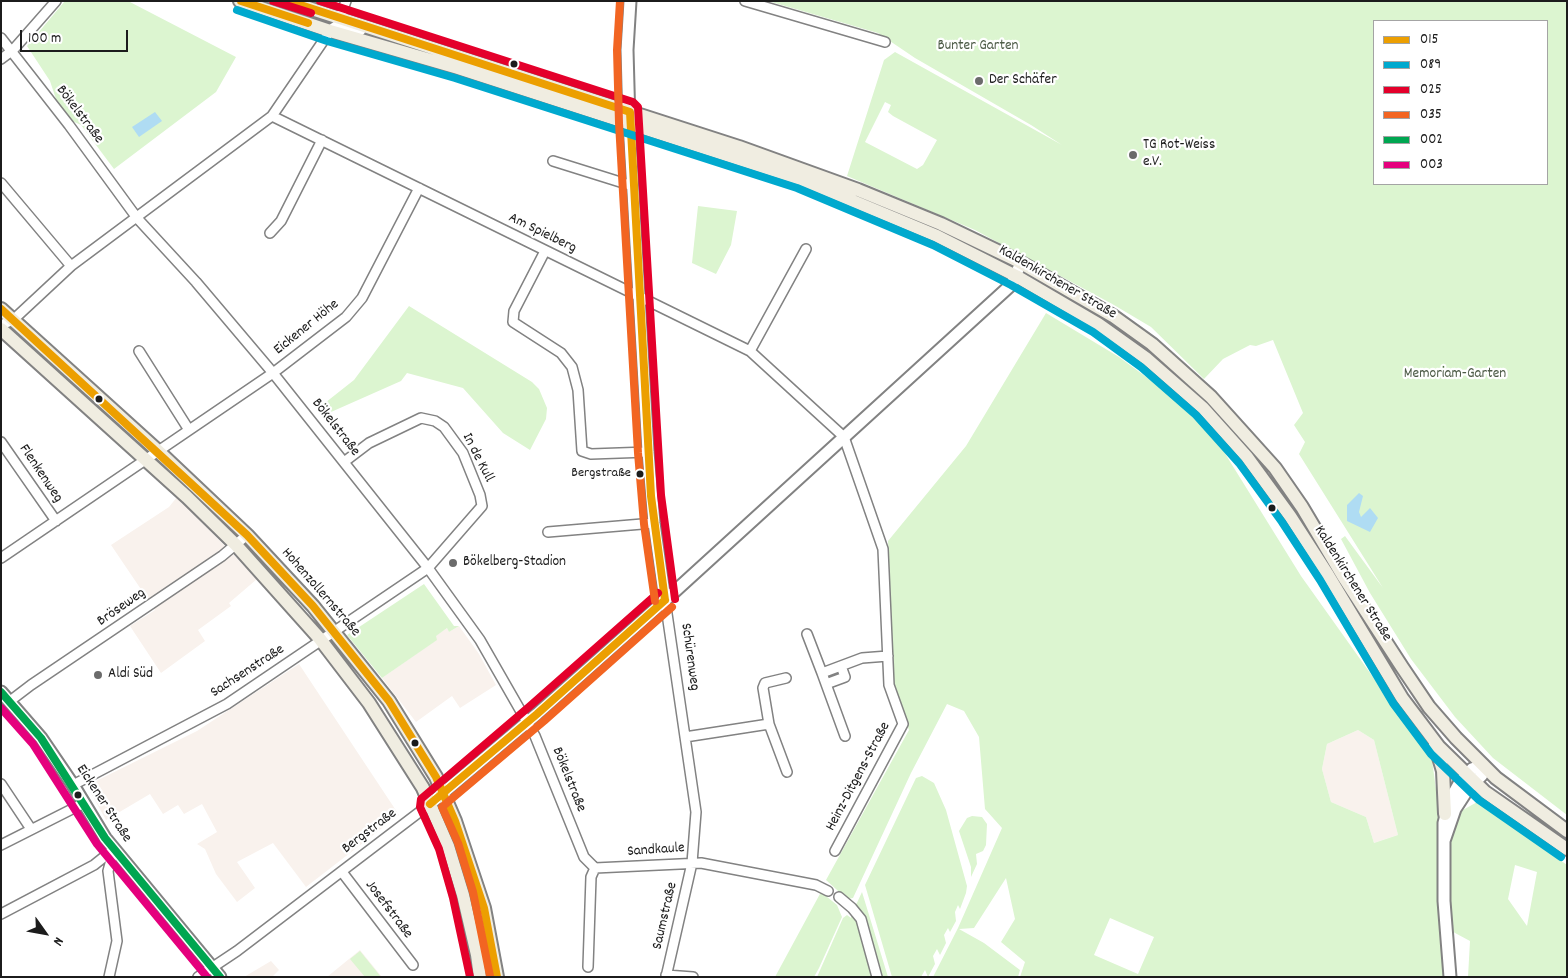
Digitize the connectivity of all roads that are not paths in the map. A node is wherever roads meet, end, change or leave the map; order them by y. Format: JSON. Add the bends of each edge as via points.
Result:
{"nodes":[{"id":1,"x":56,"y":1,"type":"edge"},
{"id":2,"x":240,"y":1,"type":"edge"},
{"id":3,"x":287,"y":1,"type":"edge"},
{"id":4,"x":346,"y":1,"type":"edge"},
{"id":5,"x":630,"y":1,"type":"edge"},
{"id":6,"x":745,"y":1,"type":"edge"},
{"id":7,"x":340,"y":18,"type":"junction"},
{"id":8,"x":330,"y":31,"type":"junction"},
{"id":9,"x":1,"y":38,"type":"edge"},
{"id":10,"x":885,"y":42,"type":"dead end"},
{"id":11,"x":429,"y":48,"type":"junction"},
{"id":12,"x":12,"y":50,"type":"junction"},
{"id":13,"x":1,"y":59,"type":"edge"},
{"id":14,"x":272,"y":116,"type":"junction"},
{"id":15,"x":629,"y":117,"type":"junction"},
{"id":16,"x":322,"y":140,"type":"junction"},
{"id":17,"x":554,"y":161,"type":"dead end"},
{"id":18,"x":1,"y":183,"type":"edge"},
{"id":19,"x":633,"y":186,"type":"junction"},
{"id":20,"x":419,"y":188,"type":"junction"},
{"id":21,"x":137,"y":218,"type":"junction"},
{"id":22,"x":270,"y":233,"type":"dead end"},
{"id":23,"x":806,"y":249,"type":"dead end"},
{"id":24,"x":545,"y":251,"type":"junction"},
{"id":25,"x":1021,"y":263,"type":"junction"},
{"id":26,"x":71,"y":266,"type":"junction"},
{"id":27,"x":1016,"y":276,"type":"junction"},
{"id":28,"x":640,"y":298,"type":"junction"},
{"id":29,"x":6,"y":319,"type":"edge"},
{"id":30,"x":139,"y":351,"type":"dead end"},
{"id":31,"x":750,"y":351,"type":"junction"},
{"id":32,"x":273,"y":373,"type":"junction"},
{"id":33,"x":189,"y":430,"type":"junction"},
{"id":34,"x":844,"y":437,"type":"junction"},
{"id":35,"x":1,"y":442,"type":"edge"},
{"id":36,"x":158,"y":451,"type":"junction"},
{"id":37,"x":648,"y":452,"type":"junction"},
{"id":38,"x":146,"y":460,"type":"junction"},
{"id":39,"x":344,"y":462,"type":"junction"},
{"id":40,"x":56,"y":521,"type":"junction"},
{"id":41,"x":654,"y":523,"type":"junction"},
{"id":42,"x":548,"y":532,"type":"dead end"},
{"id":43,"x":247,"y":536,"type":"junction"},
{"id":44,"x":236,"y":545,"type":"junction"},
{"id":45,"x":1,"y":558,"type":"edge"},
{"id":46,"x":428,"y":568,"type":"junction"},
{"id":47,"x":665,"y":600,"type":"junction"},
{"id":48,"x":334,"y":632,"type":"junction"},
{"id":49,"x":807,"y":634,"type":"dead end"},
{"id":50,"x":320,"y":639,"type":"junction"},
{"id":51,"x":888,"y":656,"type":"junction"},
{"id":52,"x":841,"y":666,"type":"junction"},
{"id":53,"x":822,"y":672,"type":"junction"},
{"id":54,"x":786,"y":678,"type":"dead end"},
{"id":55,"x":826,"y":684,"type":"junction"},
{"id":56,"x":4,"y":695,"type":"edge"},
{"id":57,"x":527,"y":722,"type":"junction"},
{"id":58,"x":769,"y":724,"type":"junction"},
{"id":59,"x":845,"y":736,"type":"dead end"},
{"id":60,"x":685,"y":737,"type":"junction"},
{"id":61,"x":1435,"y":742,"type":"junction"},
{"id":62,"x":1483,"y":765,"type":"junction"},
{"id":63,"x":787,"y":772,"type":"dead end"},
{"id":64,"x":1470,"y":779,"type":"junction"},
{"id":65,"x":1,"y":784,"type":"edge"},
{"id":66,"x":73,"y":785,"type":"junction"},
{"id":67,"x":443,"y":794,"type":"junction"},
{"id":68,"x":84,"y":803,"type":"junction"},
{"id":69,"x":430,"y":804,"type":"junction"},
{"id":70,"x":1445,"y":814,"type":"junction"},
{"id":71,"x":31,"y":829,"type":"junction"},
{"id":72,"x":1567,"y":831,"type":"edge"},
{"id":73,"x":1444,"y":841,"type":"junction"},
{"id":74,"x":1,"y":844,"type":"edge"},
{"id":75,"x":114,"y":849,"type":"junction"},
{"id":76,"x":1567,"y":849,"type":"edge"},
{"id":77,"x":835,"y":851,"type":"dead end"},
{"id":78,"x":692,"y":863,"type":"junction"},
{"id":79,"x":595,"y":868,"type":"junction"},
{"id":80,"x":342,"y":872,"type":"junction"},
{"id":81,"x":828,"y":891,"type":"dead end"},
{"id":82,"x":838,"y":897,"type":"dead end"},
{"id":83,"x":1,"y":914,"type":"edge"},
{"id":84,"x":413,"y":965,"type":"dead end"},
{"id":85,"x":588,"y":967,"type":"dead end"},
{"id":86,"x":216,"y":973,"type":"edge"},
{"id":87,"x":666,"y":976,"type":"edge"},
{"id":88,"x":109,"y":977,"type":"edge"},
{"id":89,"x":198,"y":977,"type":"edge"},
{"id":90,"x":480,"y":977,"type":"edge"},
{"id":91,"x":497,"y":977,"type":"edge"},
{"id":92,"x":694,"y":977,"type":"edge"},
{"id":93,"x":877,"y":977,"type":"edge"},
{"id":94,"x":1450,"y":977,"type":"edge"}],
"edges":[{"from":1,"to":12,"type":"street"},
{"from":2,"to":8,"type":"main road","name":"Kaldenkirchener Straße"},
{"from":3,"to":7,"type":"main road","name":"Kaldenkirchener Straße"},
{"from":4,"to":7,"type":"street"},
{"from":5,"to":15,"type":"street","name":"Schürenweg","via":[[627,50]]},
{"from":6,"to":10,"type":"street"},
{"from":7,"to":11,"type":"main road","name":"Kaldenkirchener Straße"},
{"from":8,"to":11,"type":"street","name":"Kaldenkirchener Straße","via":[[339,25]]},
{"from":8,"to":14,"type":"street"},
{"from":8,"to":15,"type":"main road","name":"Kaldenkirchener Straße"},
{"from":9,"to":12,"type":"street","name":"Bökelstraße"},
{"from":11,"to":15,"type":"main road","name":"Kaldenkirchener Straße"},
{"from":12,"to":13,"type":"street"},
{"from":12,"to":21,"type":"street","name":"Bökelstraße"},
{"from":14,"to":16,"type":"street","name":"Am Spielberg"},
{"from":14,"to":21,"type":"street"},
{"from":15,"to":19,"type":"street","name":"Schürenweg"},
{"from":15,"to":25,"type":"main road","name":"Kaldenkirchener Straße","via":[[739,147],[858,190],[941,224]]},
{"from":15,"to":27,"type":"main road","name":"Kaldenkirchener Straße","via":[[852,199],[938,236]]},
{"from":16,"to":20,"type":"street","name":"Am Spielberg"},
{"from":16,"to":22,"type":"street","via":[[281,221]]},
{"from":17,"to":19,"type":"street"},
{"from":18,"to":26,"type":"street"},
{"from":19,"to":28,"type":"street","name":"Schürenweg"},
{"from":20,"to":24,"type":"street","name":"Am Spielberg"},
{"from":20,"to":32,"type":"street","name":"Eickener Höhe","via":[[362,298],[346,317]]},
{"from":21,"to":26,"type":"street"},
{"from":21,"to":32,"type":"street","name":"Bökelstraße"},
{"from":23,"to":31,"type":"street"},
{"from":24,"to":28,"type":"street","name":"Am Spielberg"},
{"from":24,"to":37,"type":"street","via":[[514,311],[513,322],[561,353],[572,367],[578,390],[582,451],[591,454]]},
{"from":25,"to":27,"type":"street","name":"Bergstraße"},
{"from":25,"to":62,"type":"main road","name":"Kaldenkirchener Straße","via":[[1114,316],[1152,344],[1228,414],[1275,468],[1302,507],[1429,707]]},
{"from":26,"to":29,"type":"street"},
{"from":27,"to":34,"type":"street","name":"Bergstraße","via":[[1012,285]]},
{"from":27,"to":61,"type":"main road","name":"Kaldenkirchener Straße","via":[[1098,324],[1147,359],[1203,408],[1263,477],[1328,575],[1402,698]]},
{"from":28,"to":31,"type":"street","name":"Am Spielberg"},
{"from":28,"to":37,"type":"street","name":"Schürenweg"},
{"from":29,"to":36,"type":"main road","name":"Hohenzollernstraße"},
{"from":29,"to":38,"type":"main road","name":"Hohenzollernstraße"},
{"from":30,"to":33,"type":"street"},
{"from":31,"to":34,"type":"street","name":"Am Spielberg"},
{"from":32,"to":33,"type":"street","name":"Eickener Höhe"},
{"from":32,"to":39,"type":"street","name":"Bökelstraße"},
{"from":33,"to":36,"type":"street","name":"Eickener Höhe"},
{"from":34,"to":47,"type":"street","name":"Bergstraße"},
{"from":34,"to":51,"type":"street","name":"Heinz-Ditgens-Straße","via":[[883,549]]},
{"from":35,"to":40,"type":"street","name":"Flenkenweg"},
{"from":36,"to":38,"type":"street","name":"Eickener Höhe"},
{"from":36,"to":43,"type":"main road","name":"Hohenzollernstraße"},
{"from":37,"to":41,"type":"street","name":"Schürenweg"},
{"from":38,"to":40,"type":"street","name":"Eickener Höhe"},
{"from":38,"to":44,"type":"main road","name":"Hohenzollernstraße"},
{"from":39,"to":46,"type":"street","name":"Bökelstraße"},
{"from":39,"to":46,"type":"street","name":"In de Kull","via":[[369,443],[422,418],[444,427],[462,453],[482,506]]},
{"from":40,"to":45,"type":"street","name":"Eickener Höhe"},
{"from":41,"to":42,"type":"street"},
{"from":41,"to":47,"type":"street","name":"Schürenweg"},
{"from":43,"to":44,"type":"street","name":"Bröseweg"},
{"from":43,"to":48,"type":"main road","name":"Hohenzollernstraße"},
{"from":44,"to":50,"type":"main road","name":"Hohenzollernstraße"},
{"from":44,"to":56,"type":"street","name":"Bröseweg","via":[[31,685]]},
{"from":46,"to":48,"type":"street","name":"Sachsenstraße"},
{"from":46,"to":57,"type":"street","name":"Bökelstraße","via":[[480,640]]},
{"from":47,"to":57,"type":"street","name":"Bergstraße"},
{"from":47,"to":60,"type":"street","name":"Schürenweg"},
{"from":48,"to":50,"type":"street","name":"Sachsenstraße"},
{"from":48,"to":67,"type":"main road","name":"Hohenzollernstraße","via":[[389,701],[417,744]]},
{"from":49,"to":53,"type":"street","name":"Heinz-Ditgens-Straße"},
{"from":50,"to":66,"type":"street","name":"Sachsenstraße","via":[[227,704]]},
{"from":50,"to":69,"type":"main road","name":"Hohenzollernstraße","via":[[374,711]]},
{"from":51,"to":52,"type":"street","via":[[862,658]]},
{"from":51,"to":77,"type":"street","name":"Heinz-Ditgens-Straße","via":[[889,685],[903,724]]},
{"from":52,"to":53,"type":"street"},
{"from":52,"to":55,"type":"street","via":[[845,677]]},
{"from":53,"to":55,"type":"street","name":"Heinz-Ditgens-Straße"},
{"from":54,"to":58,"type":"street","via":[[764,683]]},
{"from":55,"to":59,"type":"street","name":"Heinz-Ditgens-Straße"},
{"from":56,"to":66,"type":"street","name":"Eickener Straße","via":[[41,738]]},
{"from":57,"to":67,"type":"street","name":"Bergstraße"},
{"from":57,"to":79,"type":"street","name":"Bökelstraße","via":[[584,857]]},
{"from":58,"to":60,"type":"street"},
{"from":58,"to":63,"type":"street"},
{"from":60,"to":78,"type":"street","name":"Schürenweg","via":[[696,812]]},
{"from":61,"to":64,"type":"main road","name":"Kaldenkirchener Straße"},
{"from":61,"to":70,"type":"main road","via":[[1443,770]]},
{"from":62,"to":64,"type":"street","via":[[1482,775]]},
{"from":62,"to":72,"type":"main road","name":"Kaldenkirchener Straße","via":[[1532,807]]},
{"from":64,"to":70,"type":"street","via":[[1460,782]]},
{"from":64,"to":73,"type":"street","via":[[1454,808]]},
{"from":64,"to":76,"type":"main road","name":"Kaldenkirchener Straße"},
{"from":65,"to":71,"type":"street"},
{"from":66,"to":68,"type":"street","name":"Eickener Straße"},
{"from":67,"to":69,"type":"street","name":"Bergstraße"},
{"from":67,"to":91,"type":"main road","name":"Hohenzollernstraße","via":[[478,888]]},
{"from":68,"to":71,"type":"street"},
{"from":68,"to":75,"type":"street","name":"Eickener Straße"},
{"from":69,"to":80,"type":"street","name":"Bergstraße"},
{"from":69,"to":90,"type":"main road","name":"Hohenzollernstraße","via":[[448,846],[463,895]]},
{"from":70,"to":73,"type":"street"},
{"from":71,"to":74,"type":"street"},
{"from":73,"to":94,"type":"street","via":[[1444,900]]},
{"from":75,"to":83,"type":"street","via":[[94,865]]},
{"from":75,"to":86,"type":"street","name":"Eickener Straße"},
{"from":75,"to":88,"type":"street","via":[[108,871],[117,941]]},
{"from":78,"to":79,"type":"street","name":"Sandkaule"},
{"from":78,"to":81,"type":"street","name":"Sandkaule","via":[[816,885]]},
{"from":78,"to":87,"type":"street","name":"Saumstraße"},
{"from":79,"to":85,"type":"street","via":[[591,877]]},
{"from":80,"to":84,"type":"street","name":"Josefstraße"},
{"from":80,"to":86,"type":"street","name":"Bergstraße"},
{"from":82,"to":93,"type":"street","via":[[860,919]]},
{"from":86,"to":89,"type":"street","name":"Bergstraße"},
{"from":87,"to":92,"type":"street","name":"Saumstraße"}]}
